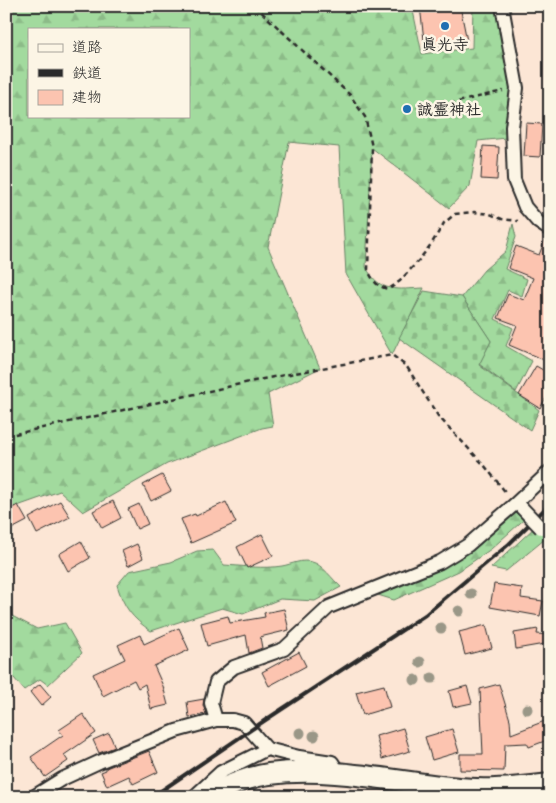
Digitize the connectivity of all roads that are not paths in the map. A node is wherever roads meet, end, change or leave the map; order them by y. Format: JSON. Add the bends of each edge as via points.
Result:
{"nodes":[{"id":1,"x":502,"y":6,"type":"edge"},
{"id":2,"x":550,"y":230,"type":"edge"},
{"id":3,"x":550,"y":471,"type":"edge"},
{"id":4,"x":518,"y":506,"type":"junction"},
{"id":5,"x":541,"y":528,"type":"dead end"},
{"id":6,"x":216,"y":720,"type":"junction"},
{"id":7,"x":267,"y":749,"type":"junction"},
{"id":8,"x":339,"y":773,"type":"junction"},
{"id":9,"x":550,"y":784,"type":"edge"},
{"id":10,"x":33,"y":797,"type":"edge"},
{"id":11,"x":194,"y":797,"type":"edge"},
{"id":12,"x":204,"y":797,"type":"edge"}],
"edges":[{"from":1,"to":2,"type":"street","via":[[517,88],[512,128],[514,180],[525,207]]},
{"from":3,"to":4,"type":"street"},
{"from":4,"to":5,"type":"street","bridge":true},
{"from":4,"to":6,"type":"street","via":[[440,562],[329,607],[284,648],[234,667],[216,682],[211,703]]},
{"from":6,"to":7,"type":"street","via":[[244,723]]},
{"from":6,"to":10,"type":"street","via":[[176,731],[98,762]]},
{"from":7,"to":8,"type":"street","via":[[299,758],[332,762]]},
{"from":7,"to":11,"type":"street","via":[[221,772]]},
{"from":8,"to":9,"type":"highway","via":[[461,788],[524,788]]},
{"from":8,"to":12,"type":"highway","via":[[267,774],[235,783]]}]}
